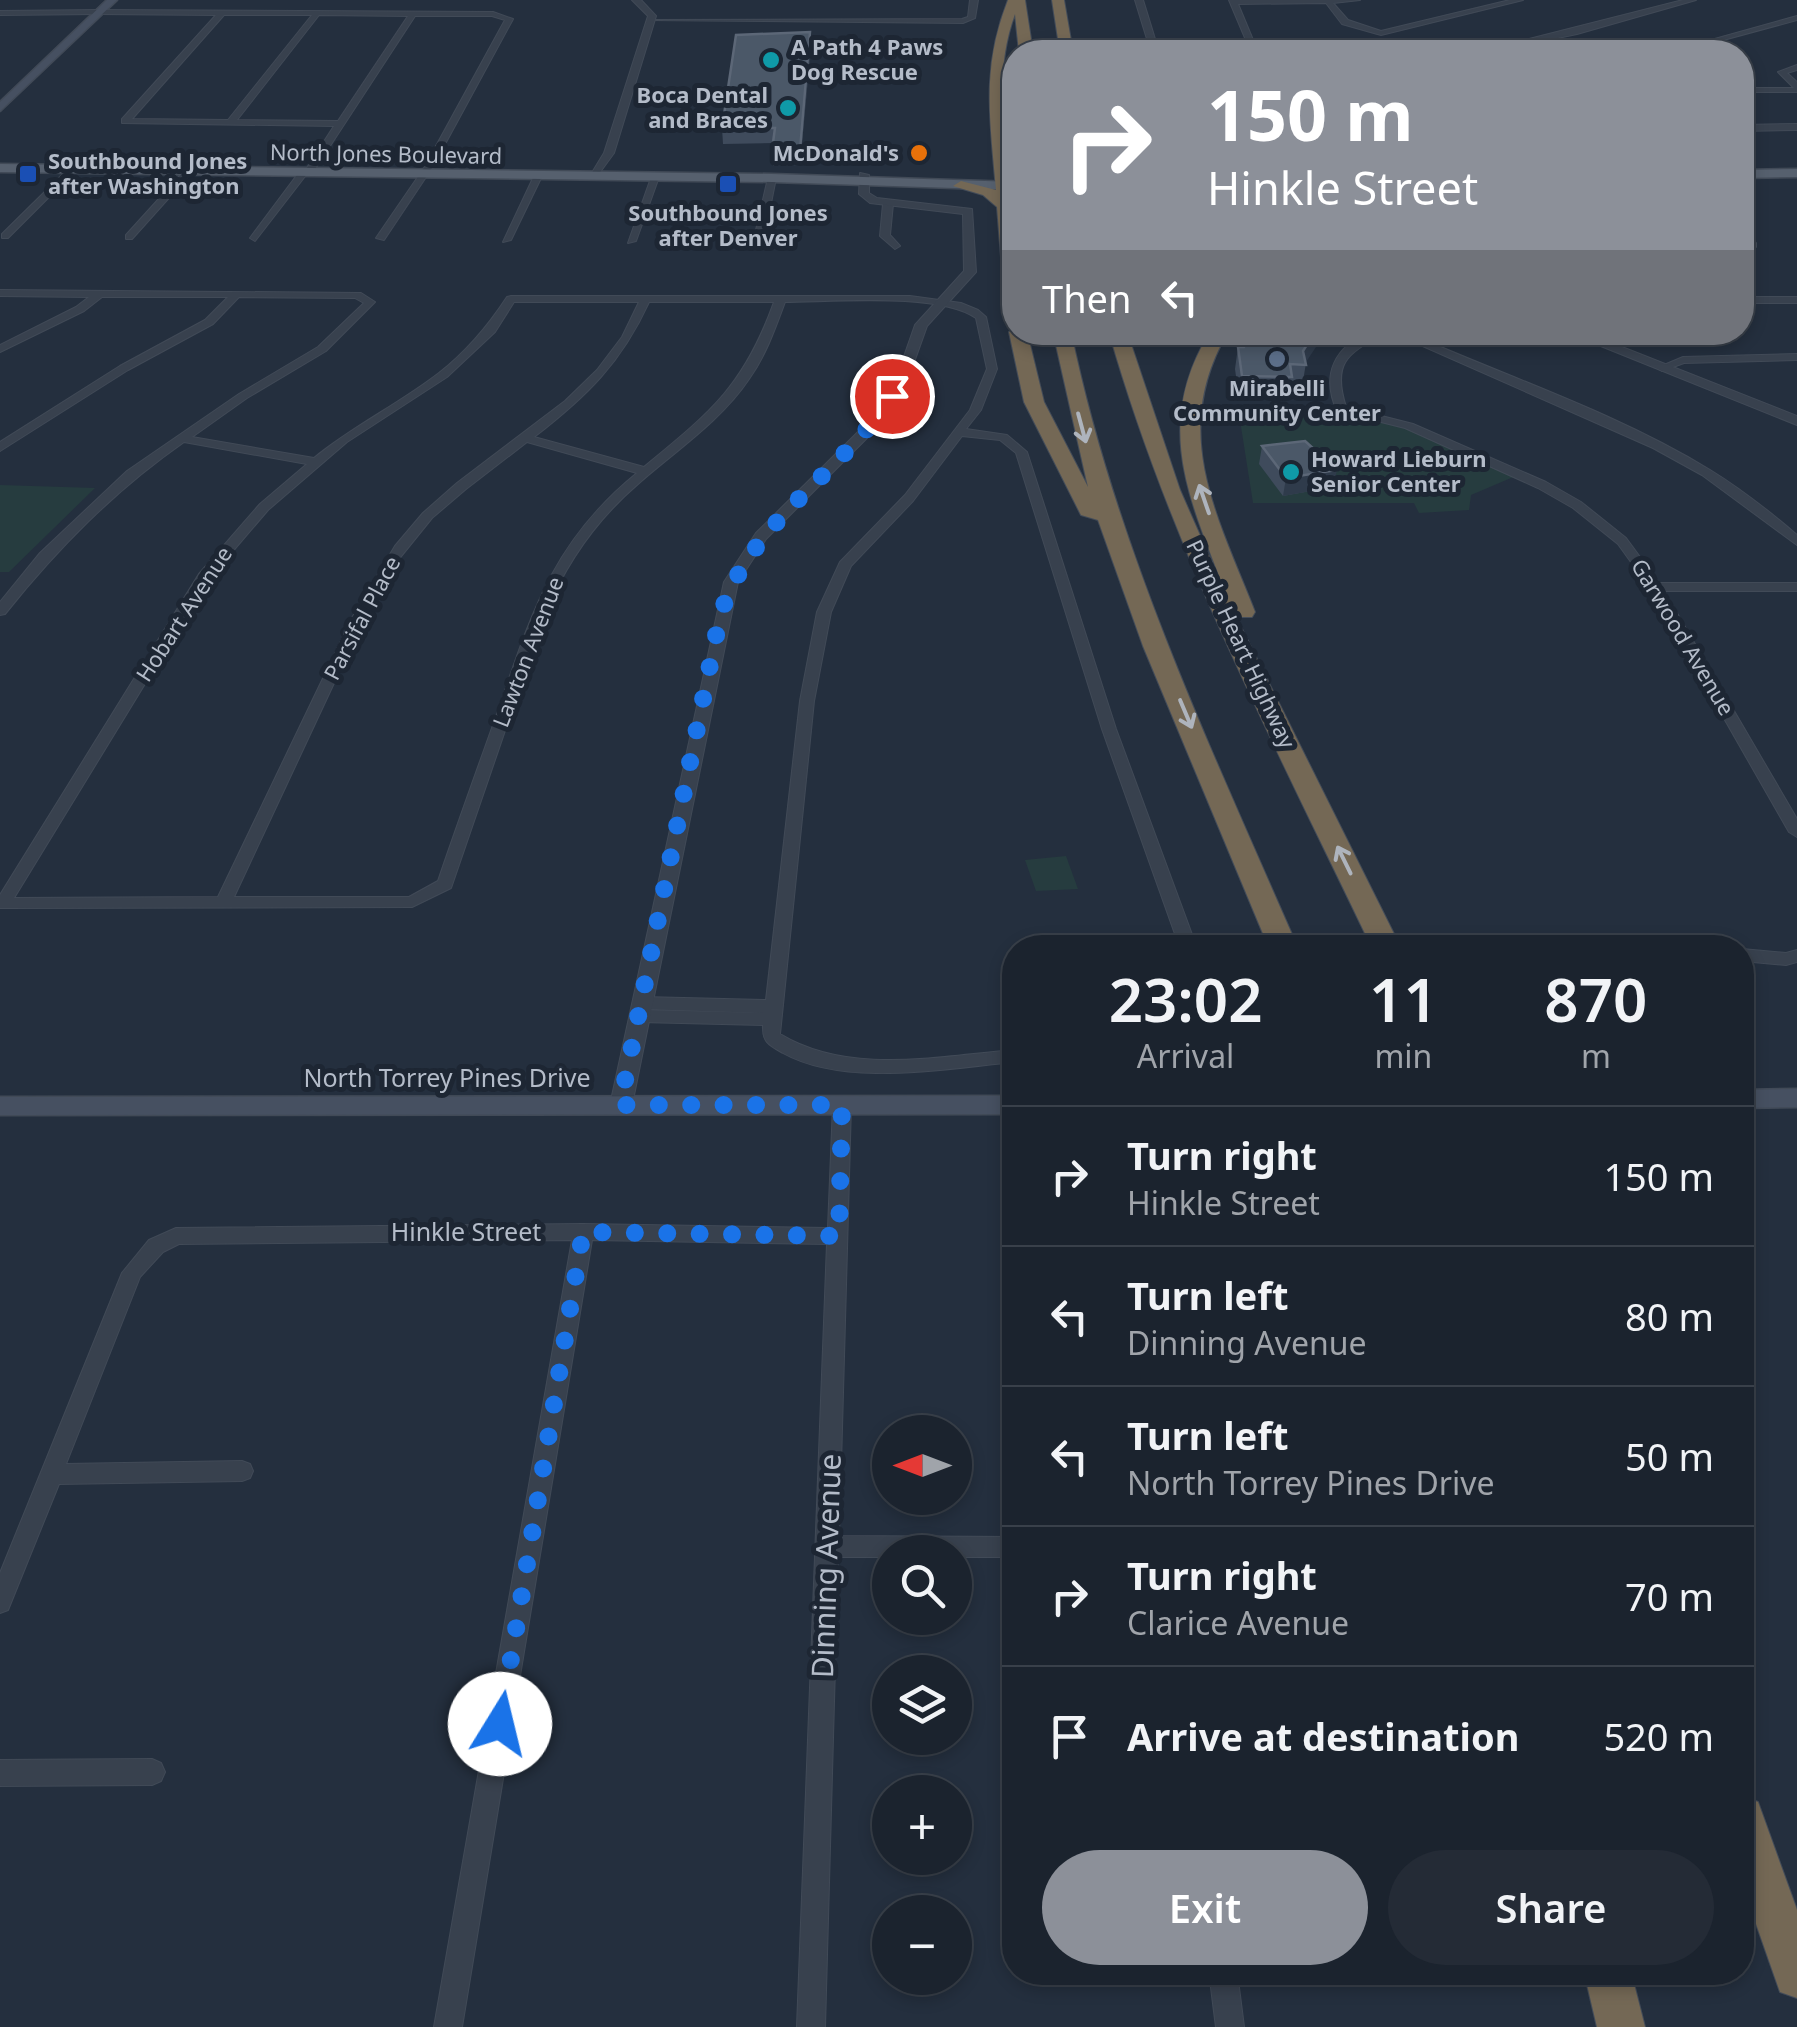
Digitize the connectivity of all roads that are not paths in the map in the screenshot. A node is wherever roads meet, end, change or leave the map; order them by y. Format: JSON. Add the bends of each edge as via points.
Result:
{"nodes":[{"id":1,"x":112,"y":0,"type":"edge"},
{"id":2,"x":636,"y":0,"type":"edge"},
{"id":3,"x":974,"y":0,"type":"edge"},
{"id":4,"x":1016,"y":0,"type":"edge"},
{"id":5,"x":1058,"y":0,"type":"edge"},
{"id":6,"x":1140,"y":0,"type":"edge"},
{"id":7,"x":1356,"y":0,"type":"edge"},
{"id":8,"x":1519,"y":0,"type":"edge"},
{"id":9,"x":1692,"y":0,"type":"edge"},
{"id":10,"x":1233,"y":1,"type":"edge"},
{"id":11,"x":1328,"y":2,"type":"edge"},
{"id":12,"x":98,"y":12,"type":"junction"},
{"id":13,"x":0,"y":13,"type":"edge"},
{"id":14,"x":222,"y":14,"type":"junction"},
{"id":15,"x":316,"y":15,"type":"junction"},
{"id":16,"x":412,"y":15,"type":"junction"},
{"id":17,"x":1797,"y":18,"type":"edge"},
{"id":18,"x":651,"y":20,"type":"junction"},
{"id":19,"x":1024,"y":40,"type":"edge"},
{"id":20,"x":1067,"y":40,"type":"edge"},
{"id":21,"x":1152,"y":40,"type":"edge"},
{"id":22,"x":1250,"y":40,"type":"edge"},
{"id":23,"x":1539,"y":40,"type":"edge"},
{"id":24,"x":1716,"y":40,"type":"edge"},
{"id":25,"x":1797,"y":67,"type":"edge"},
{"id":26,"x":1797,"y":88,"type":"edge"},
{"id":27,"x":1754,"y":90,"type":"edge"},
{"id":28,"x":0,"y":108,"type":"edge"},
{"id":29,"x":230,"y":123,"type":"junction"},
{"id":30,"x":342,"y":124,"type":"junction"},
{"id":31,"x":1797,"y":127,"type":"edge"},
{"id":32,"x":1754,"y":128,"type":"edge"},
{"id":33,"x":1002,"y":135,"type":"edge"},
{"id":34,"x":0,"y":168,"type":"edge"},
{"id":35,"x":73,"y":170,"type":"junction"},
{"id":36,"x":189,"y":171,"type":"junction"},
{"id":37,"x":306,"y":173,"type":"junction"},
{"id":38,"x":1797,"y":173,"type":"edge"},
{"id":39,"x":422,"y":174,"type":"junction"},
{"id":40,"x":1754,"y":174,"type":"edge"},
{"id":41,"x":538,"y":176,"type":"junction"},
{"id":42,"x":596,"y":176,"type":"junction"},
{"id":43,"x":655,"y":177,"type":"junction"},
{"id":44,"x":772,"y":178,"type":"junction"},
{"id":45,"x":864,"y":178,"type":"junction"},
{"id":46,"x":1002,"y":185,"type":"edge"},
{"id":47,"x":961,"y":186,"type":"joint"},
{"id":48,"x":1002,"y":187,"type":"edge"},
{"id":49,"x":888,"y":204,"type":"junction"},
{"id":50,"x":5,"y":236,"type":"dead end"},
{"id":51,"x":129,"y":237,"type":"dead end"},
{"id":52,"x":255,"y":238,"type":"dead end"},
{"id":53,"x":381,"y":238,"type":"dead end"},
{"id":54,"x":506,"y":240,"type":"dead end"},
{"id":55,"x":631,"y":242,"type":"dead end"},
{"id":56,"x":758,"y":243,"type":"dead end"},
{"id":57,"x":895,"y":246,"type":"dead end"},
{"id":58,"x":0,"y":293,"type":"edge"},
{"id":59,"x":98,"y":294,"type":"junction"},
{"id":60,"x":236,"y":295,"type":"junction"},
{"id":61,"x":646,"y":297,"type":"junction"},
{"id":62,"x":781,"y":298,"type":"junction"},
{"id":63,"x":1754,"y":300,"type":"edge"},
{"id":64,"x":1797,"y":300,"type":"edge"},
{"id":65,"x":942,"y":304,"type":"junction"},
{"id":66,"x":1021,"y":345,"type":"edge"},
{"id":67,"x":1065,"y":345,"type":"edge"},
{"id":68,"x":1122,"y":345,"type":"edge"},
{"id":69,"x":1213,"y":345,"type":"edge"},
{"id":70,"x":1357,"y":345,"type":"edge"},
{"id":71,"x":1426,"y":345,"type":"edge"},
{"id":72,"x":1604,"y":345,"type":"edge"},
{"id":73,"x":0,"y":349,"type":"edge"},
{"id":74,"x":1797,"y":357,"type":"edge"},
{"id":75,"x":1662,"y":368,"type":"junction"},
{"id":76,"x":1797,"y":422,"type":"edge"},
{"id":77,"x":960,"y":432,"type":"junction"},
{"id":78,"x":522,"y":437,"type":"junction"},
{"id":79,"x":180,"y":438,"type":"junction"},
{"id":80,"x":0,"y":447,"type":"edge"},
{"id":81,"x":315,"y":462,"type":"junction"},
{"id":82,"x":648,"y":472,"type":"junction"},
{"id":83,"x":1797,"y":540,"type":"edge"},
{"id":84,"x":1654,"y":587,"type":"junction"},
{"id":85,"x":1797,"y":587,"type":"edge"},
{"id":86,"x":0,"y":611,"type":"edge"},
{"id":87,"x":1149,"y":624,"type":"junction"},
{"id":88,"x":1294,"y":756,"type":"junction"},
{"id":89,"x":1797,"y":832,"type":"edge"},
{"id":90,"x":2,"y":903,"type":"edge"},
{"id":91,"x":223,"y":903,"type":"junction"},
{"id":92,"x":1185,"y":935,"type":"edge"},
{"id":93,"x":1279,"y":935,"type":"edge"},
{"id":94,"x":1380,"y":935,"type":"edge"},
{"id":95,"x":1754,"y":956,"type":"edge"},
{"id":96,"x":1797,"y":956,"type":"edge"},
{"id":97,"x":641,"y":1009,"type":"junction"},
{"id":98,"x":774,"y":1012,"type":"junction"},
{"id":99,"x":1002,"y":1057,"type":"edge"},
{"id":100,"x":1797,"y":1098,"type":"edge"},
{"id":101,"x":1754,"y":1099,"type":"edge"},
{"id":102,"x":620,"y":1105,"type":"junction"},
{"id":103,"x":842,"y":1105,"type":"junction"},
{"id":104,"x":1002,"y":1105,"type":"edge"},
{"id":105,"x":0,"y":1106,"type":"edge"},
{"id":106,"x":583,"y":1232,"type":"junction"},
{"id":107,"x":839,"y":1236,"type":"junction"},
{"id":108,"x":242,"y":1471,"type":"dead end"},
{"id":109,"x":50,"y":1474,"type":"junction"},
{"id":110,"x":828,"y":1546,"type":"junction"},
{"id":111,"x":1002,"y":1547,"type":"edge"},
{"id":112,"x":0,"y":1602,"type":"edge"},
{"id":113,"x":152,"y":1772,"type":"dead end"},
{"id":114,"x":0,"y":1774,"type":"edge"},
{"id":115,"x":1754,"y":1852,"type":"edge"},
{"id":116,"x":1797,"y":1975,"type":"edge"},
{"id":117,"x":1225,"y":1985,"type":"edge"},
{"id":118,"x":1610,"y":1985,"type":"edge"},
{"id":119,"x":448,"y":2027,"type":"edge"},
{"id":120,"x":811,"y":2027,"type":"edge"},
{"id":121,"x":1230,"y":2027,"type":"edge"},
{"id":122,"x":1621,"y":2027,"type":"edge"}],
"edges":[{"from":1,"to":12,"type":"main road"},
{"from":2,"to":18,"type":"street","via":[[652,11]]},
{"from":3,"to":18,"type":"street","via":[[968,20]]},
{"from":4,"to":19,"type":"highway"},
{"from":4,"to":33,"type":"highway","via":[[995,64]]},
{"from":5,"to":20,"type":"highway"},
{"from":6,"to":21,"type":"street"},
{"from":7,"to":11,"type":"street"},
{"from":8,"to":11,"type":"street","via":[[1381,33],[1346,22]]},
{"from":9,"to":23,"type":"street"},
{"from":10,"to":11,"type":"street"},
{"from":10,"to":22,"type":"street"},
{"from":12,"to":13,"type":"street"},
{"from":12,"to":14,"type":"street"},
{"from":12,"to":28,"type":"main road"},
{"from":14,"to":15,"type":"street"},
{"from":14,"to":29,"type":"street","via":[[125,121]]},
{"from":15,"to":16,"type":"street"},
{"from":15,"to":29,"type":"street"},
{"from":16,"to":30,"type":"street"},
{"from":16,"to":39,"type":"street","via":[[508,19]]},
{"from":17,"to":24,"type":"street"},
{"from":18,"to":42,"type":"street"},
{"from":25,"to":26,"type":"street","via":[[1782,72]]},
{"from":26,"to":27,"type":"street"},
{"from":29,"to":30,"type":"street"},
{"from":30,"to":37,"type":"street"},
{"from":31,"to":32,"type":"street"},
{"from":34,"to":35,"type":"main road","name":"North Jones Boulevard"},
{"from":35,"to":36,"type":"main road","name":"North Jones Boulevard"},
{"from":35,"to":50,"type":"street"},
{"from":36,"to":37,"type":"main road","name":"North Jones Boulevard"},
{"from":36,"to":51,"type":"street"},
{"from":37,"to":39,"type":"main road","name":"North Jones Boulevard"},
{"from":37,"to":52,"type":"street"},
{"from":38,"to":40,"type":"main road"},
{"from":39,"to":41,"type":"main road","name":"North Jones Boulevard"},
{"from":39,"to":53,"type":"street"},
{"from":41,"to":42,"type":"main road","name":"North Jones Boulevard"},
{"from":41,"to":54,"type":"street"},
{"from":42,"to":43,"type":"main road","name":"North Jones Boulevard"},
{"from":43,"to":44,"type":"main road","name":"North Jones Boulevard"},
{"from":43,"to":55,"type":"street"},
{"from":44,"to":45,"type":"main road","name":"North Jones Boulevard"},
{"from":44,"to":56,"type":"street"},
{"from":45,"to":46,"type":"main road","name":"North Jones Boulevard"},
{"from":45,"to":47,"type":"main road","name":"North Jones Boulevard"},
{"from":45,"to":49,"type":"street","via":[[866,196]]},
{"from":47,"to":48,"type":"highway","via":[[988,192]]},
{"from":49,"to":57,"type":"street","via":[[886,236]]},
{"from":49,"to":65,"type":"street","via":[[952,206],[969,213],[968,276]]},
{"from":58,"to":59,"type":"street"},
{"from":59,"to":60,"type":"street"},
{"from":59,"to":73,"type":"street"},
{"from":60,"to":79,"type":"street","via":[[366,298],[368,308],[322,350]]},
{"from":60,"to":80,"type":"street","via":[[209,322]]},
{"from":61,"to":62,"type":"street"},
{"from":61,"to":78,"type":"street","name":"Parsifal Place","via":[[616,355]]},
{"from":61,"to":81,"type":"street","name":"Hobart Avenue","via":[[511,299],[491,330],[443,375]]},
{"from":62,"to":65,"type":"street"},
{"from":62,"to":82,"type":"street","name":"Lawton Avenue","via":[[762,357],[709,421]]},
{"from":63,"to":64,"type":"street"},
{"from":65,"to":77,"type":"street","via":[[981,318],[992,364],[984,394]]},
{"from":65,"to":97,"type":"street","via":[[921,325],[906,368],[870,427],[761,536],[731,582]]},
{"from":66,"to":87,"type":"highway","via":[[1034,402]]},
{"from":67,"to":87,"type":"highway","one_way":true,"via":[[1096,480]]},
{"from":68,"to":88,"type":"highway","name":"Purple Heart Highway","via":[[1170,491]]},
{"from":88,"to":69,"type":"highway","one_way":true,"via":[[1188,450],[1191,383]]},
{"from":70,"to":84,"type":"street","name":"Garwood Avenue","via":[[1332,375],[1341,409],[1409,426],[1577,505],[1622,541]]},
{"from":71,"to":83,"type":"street","via":[[1685,458]]},
{"from":72,"to":75,"type":"street"},
{"from":74,"to":75,"type":"street","via":[[1683,360]]},
{"from":75,"to":76,"type":"street"},
{"from":77,"to":92,"type":"street","via":[[1003,438],[1021,452],[1099,698]]},
{"from":77,"to":98,"type":"street","via":[[845,565],[824,612]]},
{"from":78,"to":82,"type":"street"},
{"from":78,"to":91,"type":"street","name":"Parsifal Place","via":[[433,507],[388,565]]},
{"from":79,"to":81,"type":"street"},
{"from":79,"to":86,"type":"street","via":[[80,520]]},
{"from":81,"to":90,"type":"street","name":"Hobart Avenue","via":[[264,507],[204,577]]},
{"from":82,"to":91,"type":"street","name":"Lawton Avenue","via":[[608,505],[556,573],[445,884],[412,902]]},
{"from":84,"to":85,"type":"street"},
{"from":84,"to":89,"type":"street","name":"Garwood Avenue"},
{"from":87,"to":93,"type":"highway","one_way":true},
{"from":94,"to":88,"type":"highway","name":"Purple Heart Highway","one_way":true},
{"from":90,"to":91,"type":"street"},
{"from":95,"to":96,"type":"street"},
{"from":97,"to":98,"type":"street"},
{"from":97,"to":102,"type":"street"},
{"from":98,"to":99,"type":"street","via":[[771,1037],[791,1054],[837,1065]]},
{"from":100,"to":101,"type":"main road"},
{"from":102,"to":103,"type":"main road","name":"North Torrey Pines Drive"},
{"from":102,"to":105,"type":"main road","name":"North Torrey Pines Drive"},
{"from":103,"to":104,"type":"main road","name":"North Torrey Pines Drive"},
{"from":103,"to":107,"type":"street","name":"Dinning Avenue"},
{"from":106,"to":107,"type":"street","name":"Hinkle Street"},
{"from":106,"to":109,"type":"street","name":"Hinkle Street","via":[[176,1236],[156,1246],[132,1273]]},
{"from":106,"to":119,"type":"street"},
{"from":107,"to":110,"type":"street","name":"Dinning Avenue"},
{"from":108,"to":109,"type":"street"},
{"from":109,"to":112,"type":"street"},
{"from":110,"to":111,"type":"street"},
{"from":110,"to":120,"type":"street","name":"Dinning Avenue"},
{"from":113,"to":114,"type":"street"},
{"from":115,"to":116,"type":"highway"},
{"from":117,"to":121,"type":"street"},
{"from":118,"to":122,"type":"highway"}]}
